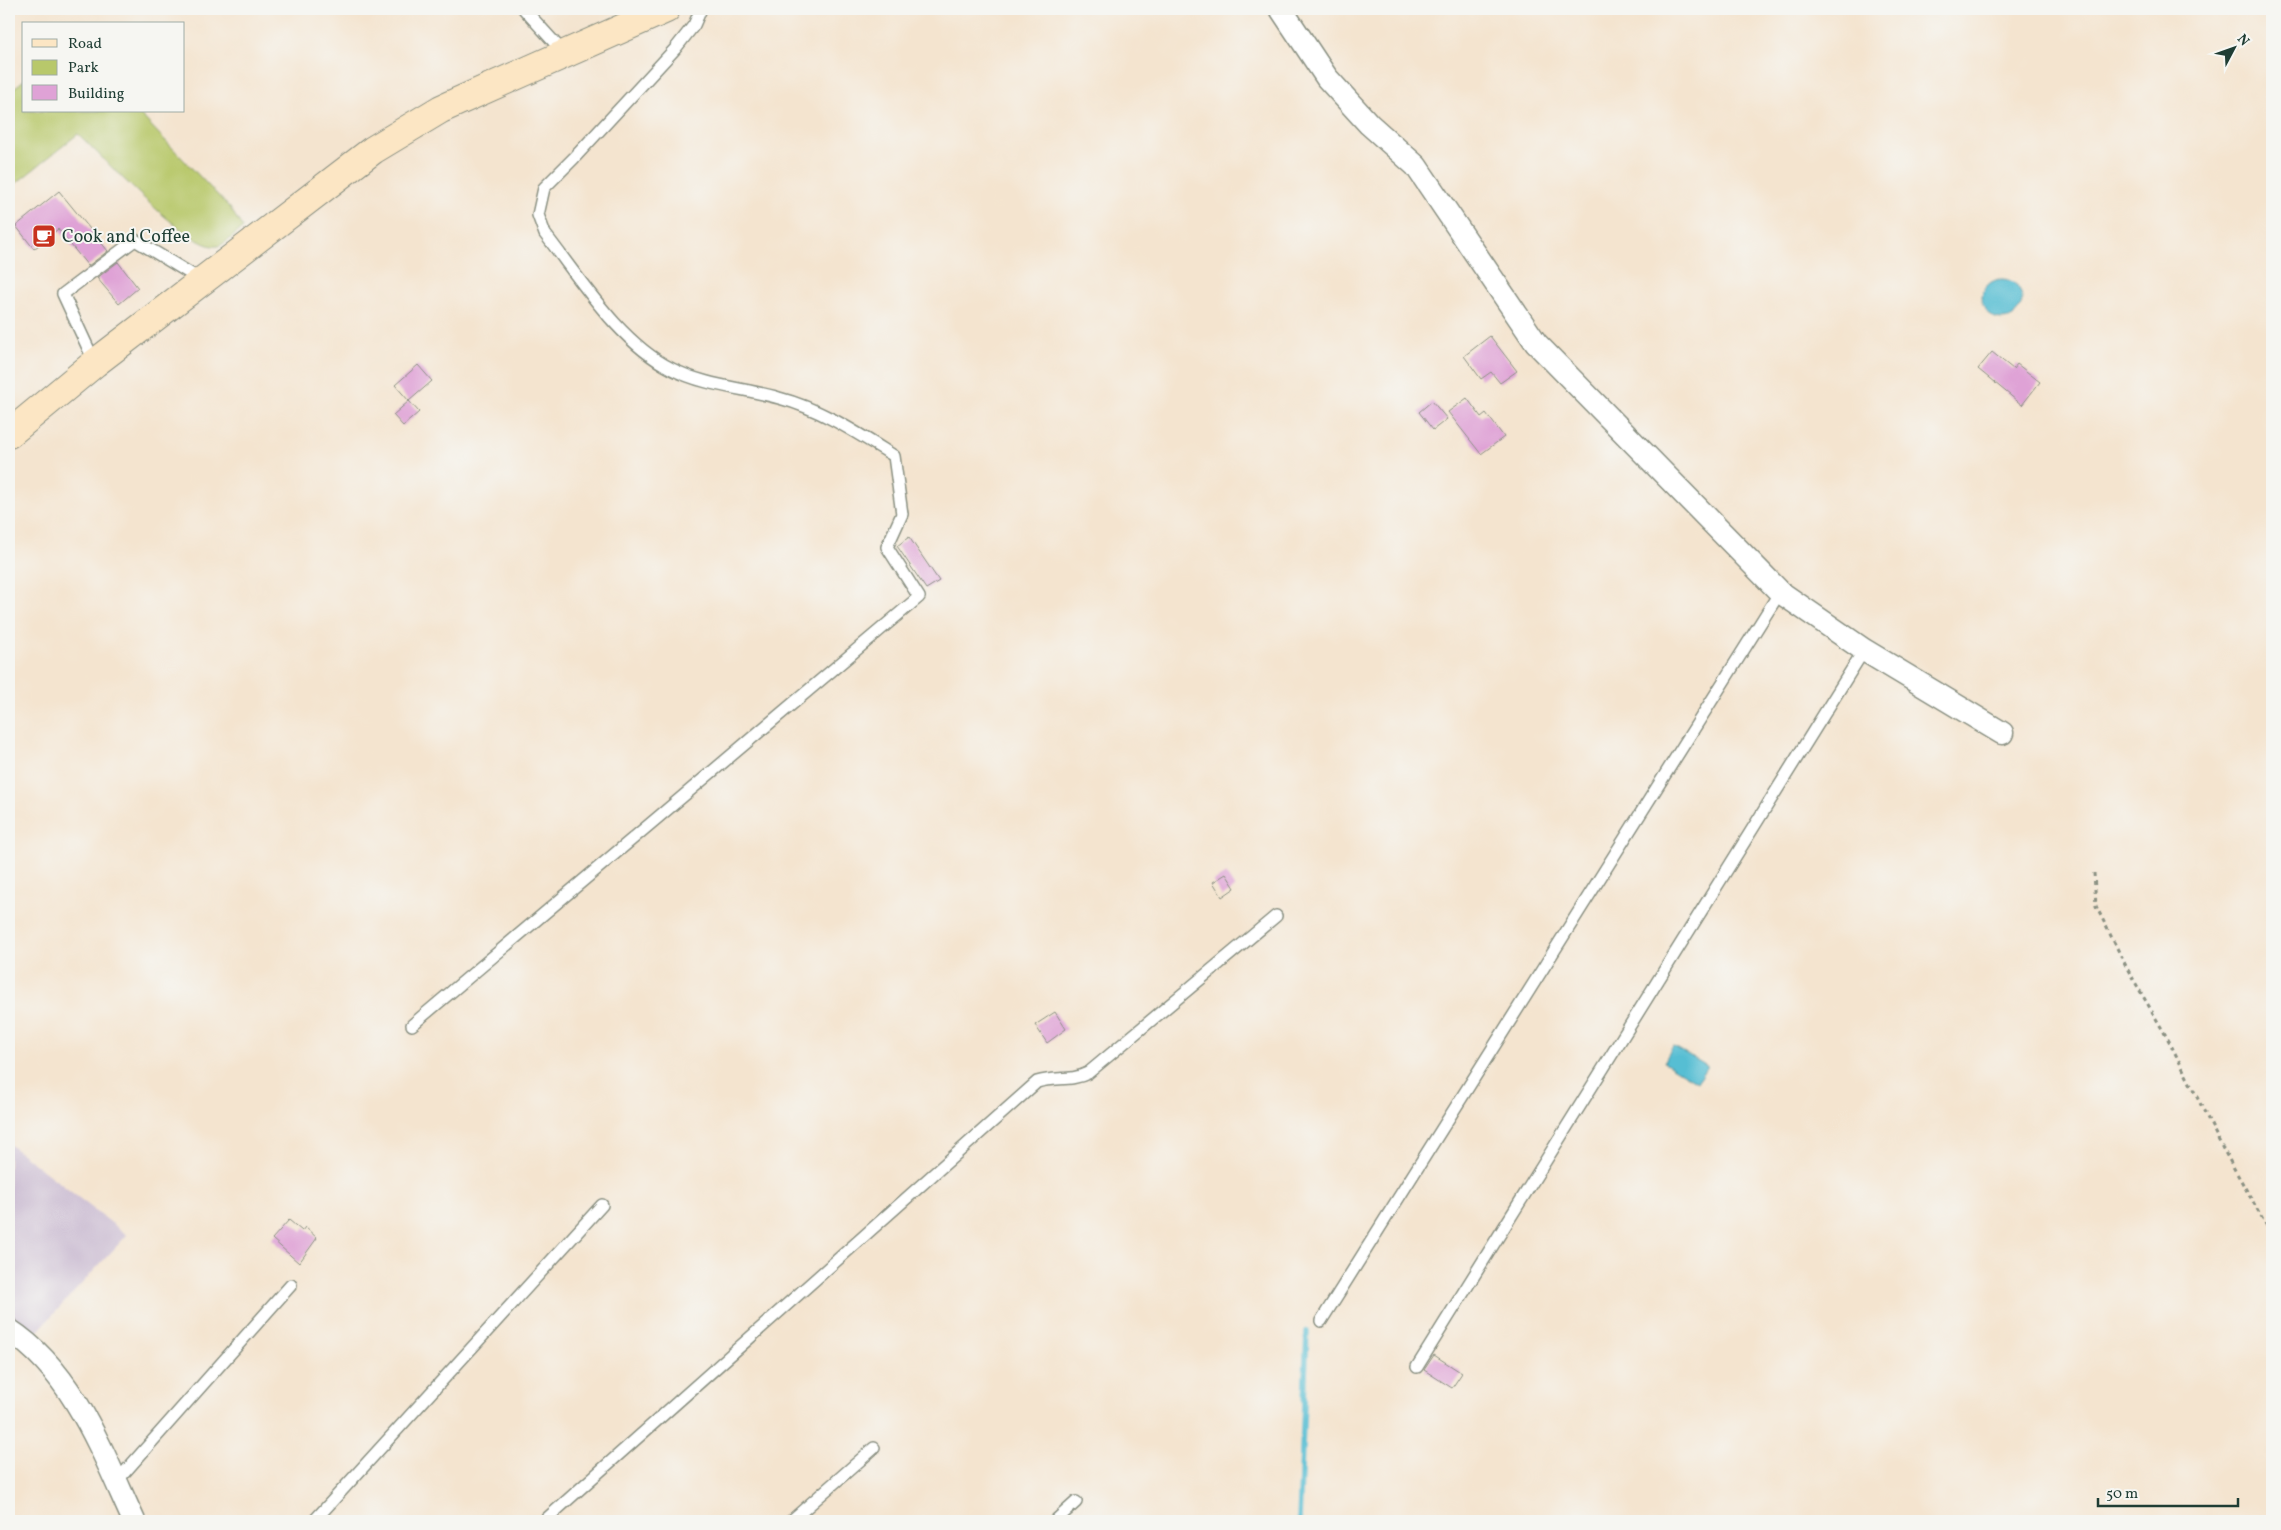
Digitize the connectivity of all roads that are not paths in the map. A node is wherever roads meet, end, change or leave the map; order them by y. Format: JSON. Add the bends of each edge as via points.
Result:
{"nodes":[{"id":1,"x":524,"y":9,"type":"edge"},
{"id":2,"x":666,"y":9,"type":"edge"},
{"id":3,"x":701,"y":9,"type":"edge"},
{"id":4,"x":1281,"y":9,"type":"edge"},
{"id":5,"x":564,"y":53,"type":"junction"},
{"id":6,"x":202,"y":281,"type":"junction"},
{"id":7,"x":95,"y":363,"type":"junction"},
{"id":8,"x":9,"y":434,"type":"edge"},
{"id":9,"x":1780,"y":592,"type":"junction"},
{"id":10,"x":1864,"y":650,"type":"junction"},
{"id":11,"x":2002,"y":733,"type":"dead end"},
{"id":12,"x":1276,"y":916,"type":"dead end"},
{"id":13,"x":412,"y":1025,"type":"dead end"},
{"id":14,"x":602,"y":1205,"type":"dead end"},
{"id":15,"x":291,"y":1284,"type":"dead end"},
{"id":16,"x":1321,"y":1321,"type":"dead end"},
{"id":17,"x":9,"y":1330,"type":"edge"},
{"id":18,"x":1416,"y":1367,"type":"dead end"},
{"id":19,"x":874,"y":1448,"type":"dead end"},
{"id":20,"x":116,"y":1482,"type":"junction"},
{"id":21,"x":1076,"y":1502,"type":"dead end"},
{"id":22,"x":134,"y":1521,"type":"edge"},
{"id":23,"x":314,"y":1521,"type":"edge"},
{"id":24,"x":544,"y":1521,"type":"edge"},
{"id":25,"x":791,"y":1521,"type":"edge"},
{"id":26,"x":1055,"y":1521,"type":"edge"}],
"edges":[{"from":1,"to":5,"type":"lane"},
{"from":2,"to":5,"type":"main road"},
{"from":3,"to":13,"type":"lane","via":[[694,25],[675,49],[544,188],[538,215],[545,234],[623,332],[652,357],[673,370],[779,398],[821,413],[894,456],[902,514],[887,547],[919,597]]},
{"from":4,"to":9,"type":"street","via":[[1327,78],[1369,124],[1416,166],[1536,343]]},
{"from":5,"to":6,"type":"main road","via":[[441,109],[373,150]]},
{"from":6,"to":7,"type":"main road"},
{"from":6,"to":7,"type":"lane","via":[[135,240],[63,294]]},
{"from":7,"to":8,"type":"main road"},
{"from":9,"to":10,"type":"street"},
{"from":9,"to":16,"type":"lane"},
{"from":10,"to":11,"type":"street"},
{"from":10,"to":18,"type":"lane"},
{"from":12,"to":24,"type":"lane","via":[[1088,1072],[1077,1078],[1049,1078],[1037,1082]]},
{"from":14,"to":23,"type":"lane"},
{"from":15,"to":20,"type":"lane"},
{"from":17,"to":20,"type":"street","via":[[53,1369],[72,1393]]},
{"from":19,"to":25,"type":"lane"},
{"from":20,"to":22,"type":"street"},
{"from":21,"to":26,"type":"lane"}]}
